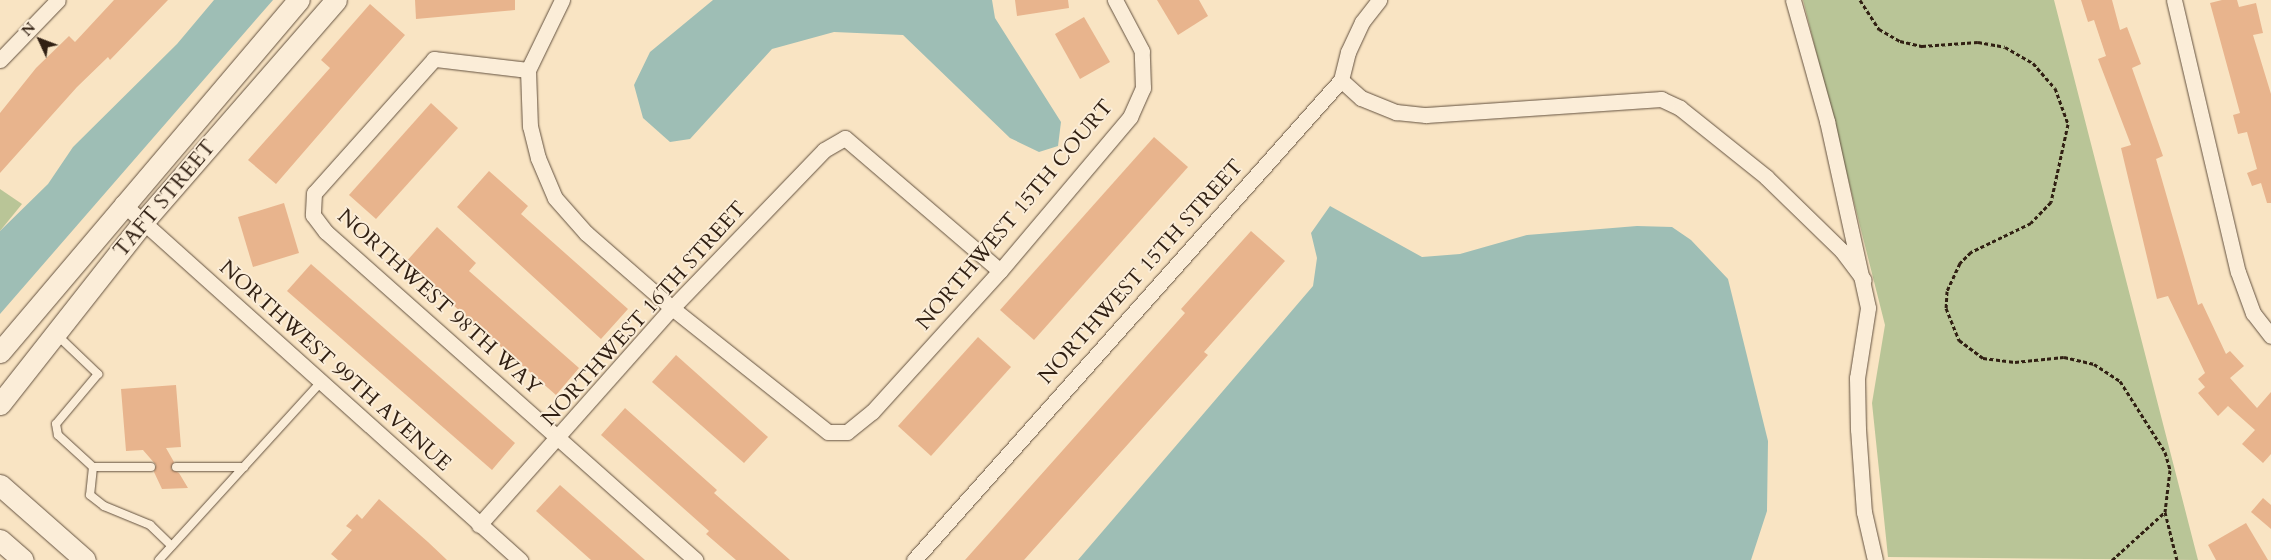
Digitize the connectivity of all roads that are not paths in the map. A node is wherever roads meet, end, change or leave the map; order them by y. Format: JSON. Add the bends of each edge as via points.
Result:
{"nodes":[{"id":1,"x":58,"y":0,"type":"edge"},
{"id":2,"x":299,"y":0,"type":"edge"},
{"id":3,"x":336,"y":0,"type":"edge"},
{"id":4,"x":562,"y":0,"type":"edge"},
{"id":5,"x":1115,"y":0,"type":"edge"},
{"id":6,"x":1379,"y":0,"type":"edge"},
{"id":7,"x":1793,"y":0,"type":"edge"},
{"id":8,"x":2174,"y":0,"type":"edge"},
{"id":9,"x":0,"y":60,"type":"edge"},
{"id":10,"x":528,"y":70,"type":"junction"},
{"id":11,"x":1342,"y":80,"type":"junction"},
{"id":12,"x":122,"y":203,"type":"junction"},
{"id":13,"x":143,"y":222,"type":"junction"},
{"id":14,"x":1000,"y":271,"type":"junction"},
{"id":15,"x":1864,"y":280,"type":"junction"},
{"id":16,"x":672,"y":308,"type":"junction"},
{"id":17,"x":57,"y":335,"type":"junction"},
{"id":18,"x":2271,"y":336,"type":"edge"},
{"id":19,"x":0,"y":352,"type":"edge"},
{"id":20,"x":321,"y":382,"type":"junction"},
{"id":21,"x":0,"y":404,"type":"edge"},
{"id":22,"x":559,"y":439,"type":"junction"},
{"id":23,"x":93,"y":467,"type":"junction"},
{"id":24,"x":151,"y":467,"type":"dead end"},
{"id":25,"x":176,"y":467,"type":"dead end"},
{"id":26,"x":244,"y":467,"type":"junction"},
{"id":27,"x":0,"y":486,"type":"edge"},
{"id":28,"x":480,"y":525,"type":"junction"},
{"id":29,"x":0,"y":540,"type":"edge"},
{"id":30,"x":172,"y":546,"type":"junction"},
{"id":31,"x":23,"y":560,"type":"edge"},
{"id":32,"x":85,"y":560,"type":"edge"},
{"id":33,"x":159,"y":560,"type":"edge"},
{"id":34,"x":520,"y":560,"type":"edge"},
{"id":35,"x":695,"y":560,"type":"edge"},
{"id":36,"x":914,"y":560,"type":"edge"},
{"id":37,"x":1875,"y":560,"type":"edge"}],
"edges":[{"from":1,"to":9,"type":"street"},
{"from":2,"to":12,"type":"street","name":"TAFT STREET"},
{"from":3,"to":13,"type":"street","name":"TAFT STREET"},
{"from":4,"to":10,"type":"street"},
{"from":5,"to":14,"type":"street","name":"NORTHWEST 15TH COURT","via":[[1142,51],[1143,88],[1130,117]]},
{"from":6,"to":11,"type":"street","name":"NORTHWEST 15TH STREET","via":[[1358,29]]},
{"from":7,"to":15,"type":"street"},
{"from":8,"to":18,"type":"street","via":[[2238,272],[2253,313]]},
{"from":10,"to":16,"type":"street","via":[[530,126],[555,198],[586,233]]},
{"from":10,"to":22,"type":"street","name":"NORTHWEST 98TH WAY","via":[[434,59],[314,193],[313,215],[326,232]]},
{"from":11,"to":15,"type":"street","via":[[1361,98],[1396,112],[1426,115],[1661,99],[1680,108],[1744,163],[1766,177],[1842,251]]},
{"from":11,"to":36,"type":"street","name":"NORTHWEST 15TH STREET"},
{"from":12,"to":13,"type":"street","name":"NORTHWEST 99TH AVENUE"},
{"from":12,"to":19,"type":"street","name":"TAFT STREET"},
{"from":13,"to":17,"type":"street","name":"TAFT STREET"},
{"from":13,"to":20,"type":"street","name":"NORTHWEST 99TH AVENUE"},
{"from":14,"to":16,"type":"street","name":"NORTHWEST 15TH COURT","via":[[872,412],[847,432],[828,432]]},
{"from":14,"to":16,"type":"street","name":"NORTHWEST 16TH STREET","via":[[845,138],[824,150]]},
{"from":15,"to":37,"type":"street","via":[[1868,308],[1857,378],[1858,429],[1864,512]]},
{"from":16,"to":22,"type":"street","name":"NORTHWEST 16TH STREET"},
{"from":17,"to":21,"type":"street","name":"TAFT STREET"},
{"from":17,"to":23,"type":"lane","via":[[98,374],[54,428]]},
{"from":20,"to":26,"type":"lane"},
{"from":20,"to":28,"type":"street","name":"NORTHWEST 99TH AVENUE"},
{"from":22,"to":28,"type":"street","name":"NORTHWEST 16TH STREET"},
{"from":22,"to":35,"type":"street","name":"NORTHWEST 98TH WAY"},
{"from":23,"to":24,"type":"lane"},
{"from":23,"to":30,"type":"lane","via":[[90,495],[150,525]]},
{"from":25,"to":26,"type":"lane"},
{"from":26,"to":30,"type":"lane"},
{"from":27,"to":32,"type":"street"},
{"from":28,"to":34,"type":"street","name":"NORTHWEST 99TH AVENUE"},
{"from":29,"to":31,"type":"street"},
{"from":30,"to":33,"type":"lane"}]}
